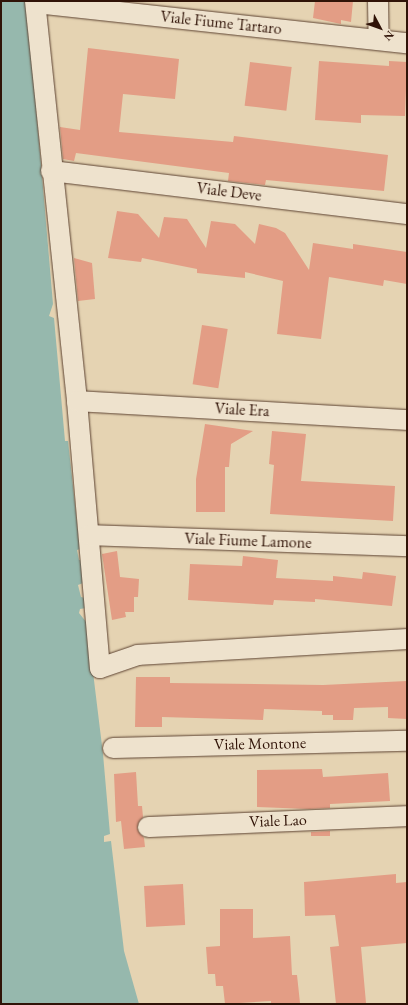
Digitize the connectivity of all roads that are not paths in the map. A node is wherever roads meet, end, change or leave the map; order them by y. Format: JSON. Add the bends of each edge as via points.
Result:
{"nodes":[{"id":1,"x":378,"y":1,"type":"edge"},
{"id":2,"x":36,"y":2,"type":"edge"},
{"id":3,"x":378,"y":40,"type":"junction"},
{"id":4,"x":407,"y":43,"type":"edge"},
{"id":5,"x":51,"y":171,"type":"junction"},
{"id":6,"x":407,"y":214,"type":"edge"},
{"id":7,"x":77,"y":401,"type":"junction"},
{"id":8,"x":407,"y":420,"type":"edge"},
{"id":9,"x":89,"y":535,"type":"junction"},
{"id":10,"x":407,"y":546,"type":"edge"},
{"id":11,"x":407,"y":639,"type":"edge"},
{"id":12,"x":407,"y":741,"type":"edge"},
{"id":13,"x":113,"y":748,"type":"dead end"},
{"id":14,"x":407,"y":816,"type":"edge"},
{"id":15,"x":148,"y":826,"type":"dead end"}],
"edges":[{"from":1,"to":3,"type":"street"},
{"from":2,"to":3,"type":"street","name":"Viale Fiume Tartaro"},
{"from":2,"to":5,"type":"street"},
{"from":3,"to":4,"type":"street","name":"Viale Fiume Tartaro"},
{"from":5,"to":6,"type":"street","name":"Viale Deve"},
{"from":5,"to":7,"type":"street"},
{"from":7,"to":8,"type":"street","name":"Viale Era"},
{"from":7,"to":9,"type":"street"},
{"from":9,"to":10,"type":"street","name":"Viale Fiume Lamone"},
{"from":9,"to":11,"type":"street","via":[[100,668],[138,654]]},
{"from":12,"to":13,"type":"street","name":"Viale Montone"},
{"from":14,"to":15,"type":"street","name":"Viale Lao"}]}
